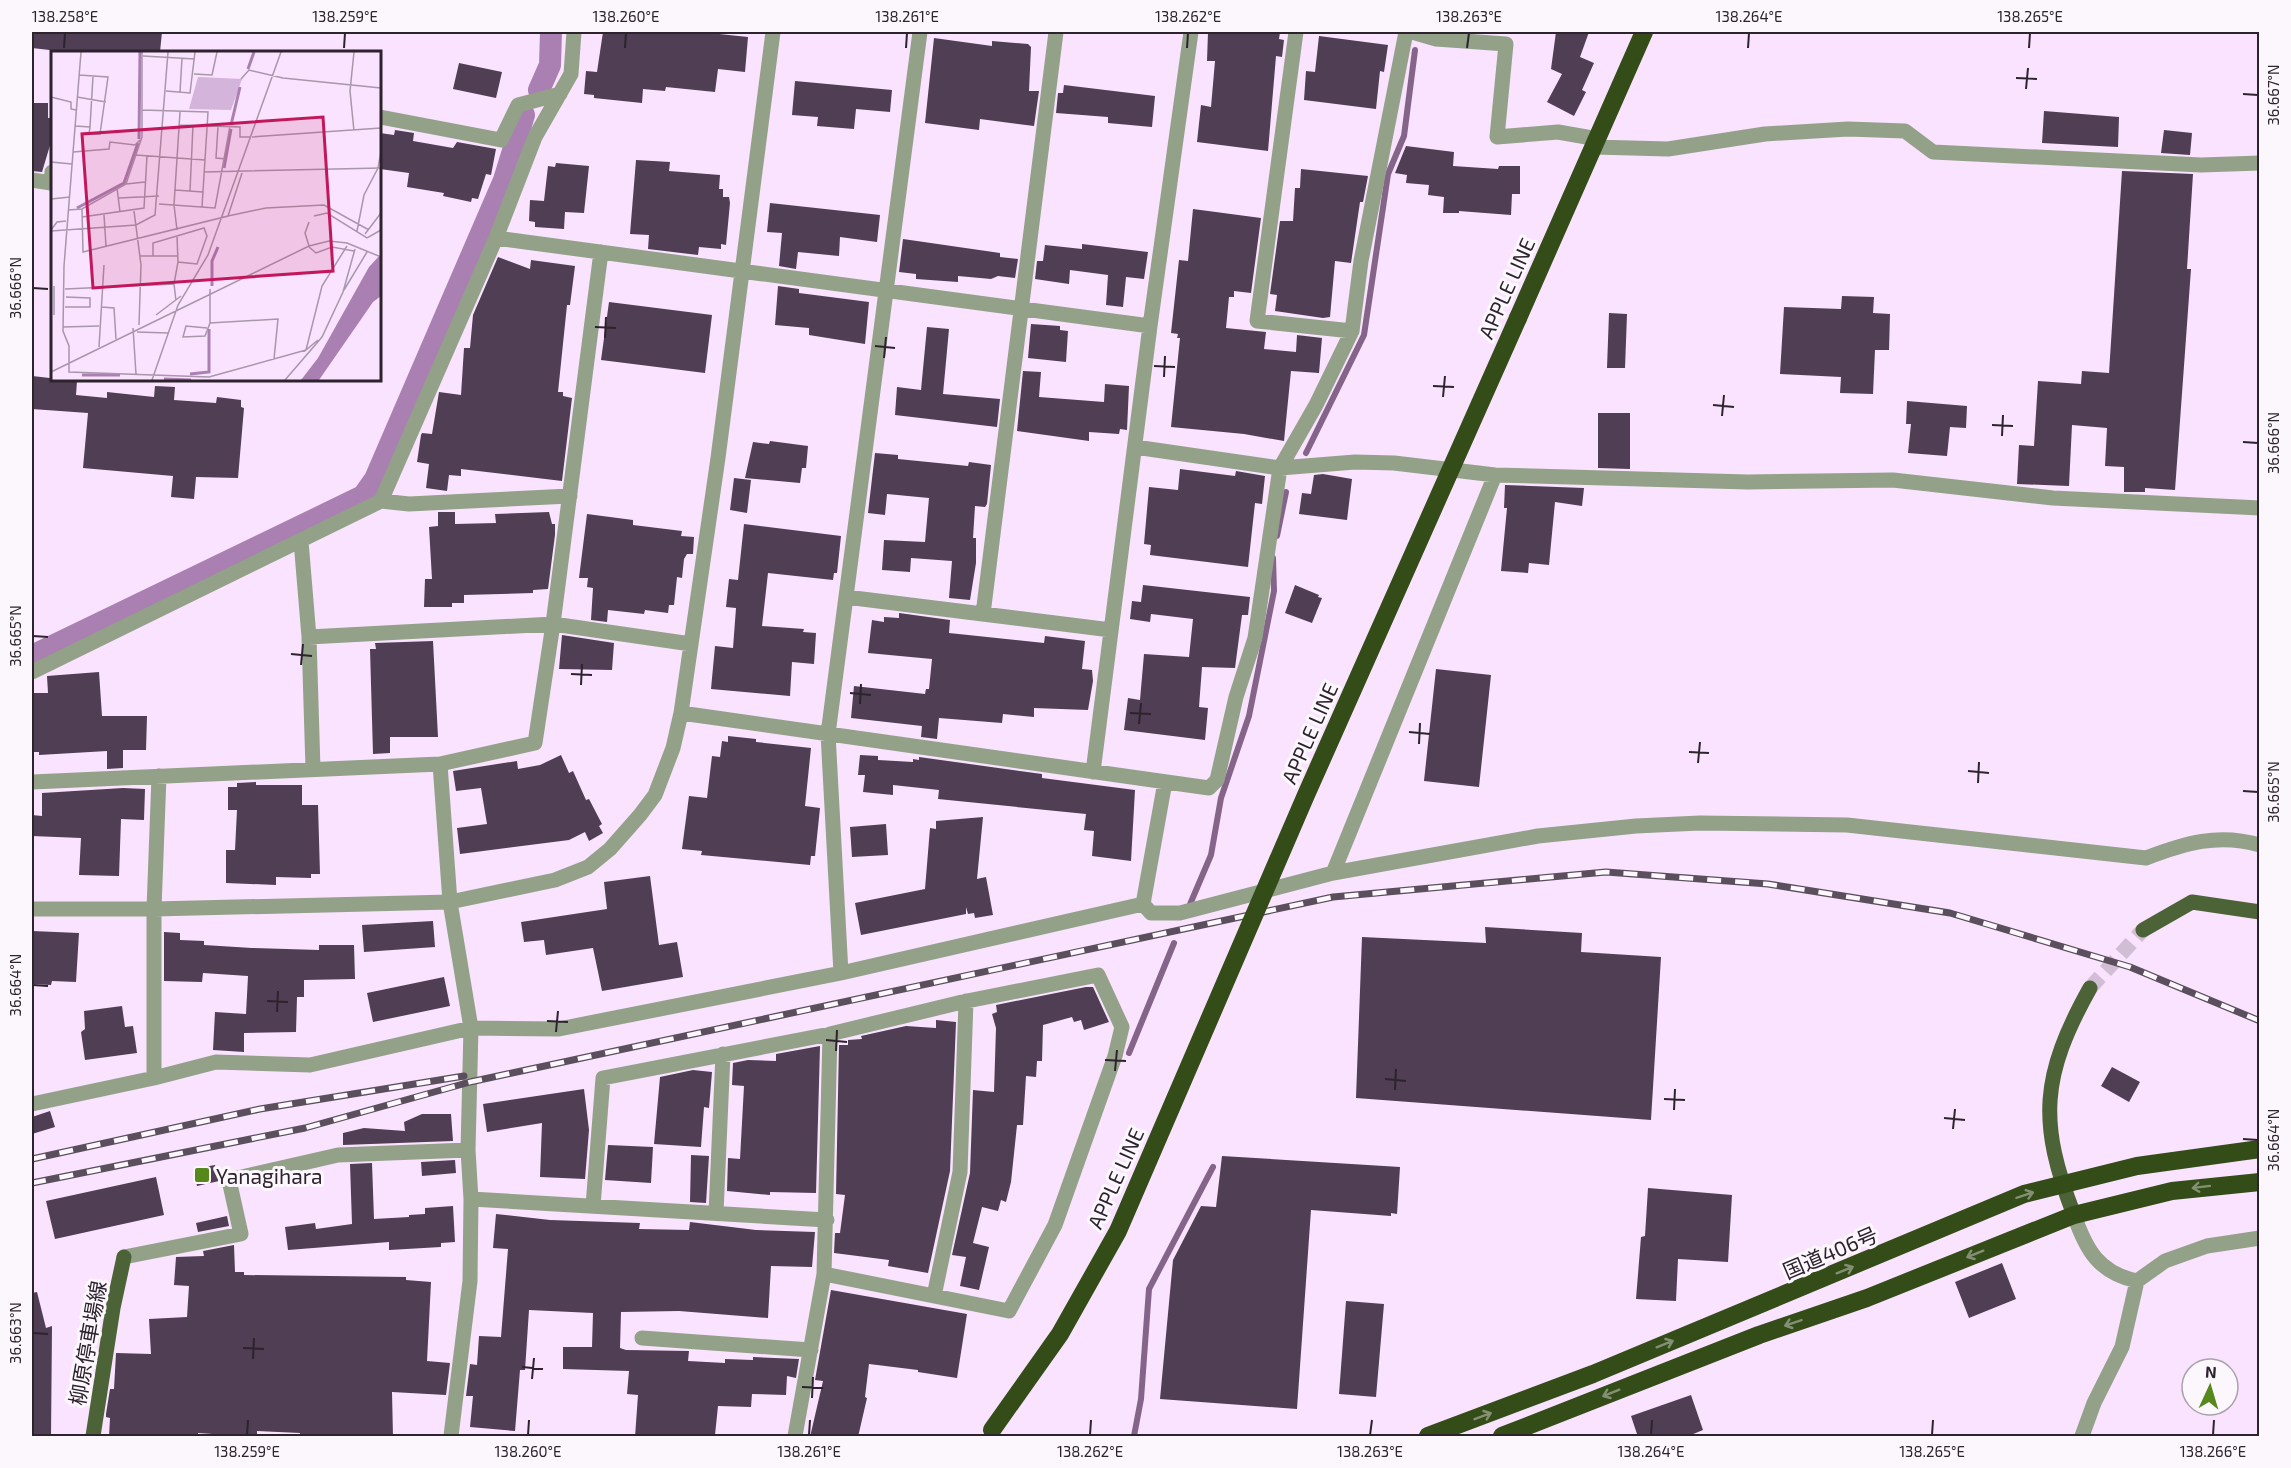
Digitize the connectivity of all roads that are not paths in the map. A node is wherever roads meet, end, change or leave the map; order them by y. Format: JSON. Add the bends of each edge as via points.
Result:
{"nodes":[{"id":1,"x":574,"y":32,"type":"edge"},
{"id":2,"x":773,"y":32,"type":"edge"},
{"id":3,"x":920,"y":32,"type":"edge"},
{"id":4,"x":1056,"y":32,"type":"edge"},
{"id":5,"x":1191,"y":32,"type":"edge"},
{"id":6,"x":1296,"y":32,"type":"edge"},
{"id":7,"x":1406,"y":32,"type":"edge"},
{"id":8,"x":1412,"y":32,"type":"edge"},
{"id":9,"x":1644,"y":32,"type":"edge"},
{"id":10,"x":560,"y":94,"type":"junction"},
{"id":11,"x":381,"y":117,"type":"edge"},
{"id":12,"x":1596,"y":143,"type":"junction"},
{"id":13,"x":2259,"y":163,"type":"edge"},
{"id":14,"x":32,"y":180,"type":"edge"},
{"id":15,"x":51,"y":183,"type":"edge"},
{"id":16,"x":496,"y":238,"type":"junction"},
{"id":17,"x":601,"y":252,"type":"junction"},
{"id":18,"x":741,"y":271,"type":"junction"},
{"id":19,"x":886,"y":291,"type":"junction"},
{"id":20,"x":1022,"y":309,"type":"junction"},
{"id":21,"x":1150,"y":326,"type":"junction"},
{"id":22,"x":1352,"y":331,"type":"junction"},
{"id":23,"x":1135,"y":447,"type":"junction"},
{"id":24,"x":1280,"y":468,"type":"junction"},
{"id":25,"x":1495,"y":475,"type":"junction"},
{"id":26,"x":570,"y":496,"type":"junction"},
{"id":27,"x":381,"y":501,"type":"junction"},
{"id":28,"x":2259,"y":508,"type":"edge"},
{"id":29,"x":301,"y":541,"type":"junction"},
{"id":30,"x":846,"y":597,"type":"junction"},
{"id":31,"x":982,"y":614,"type":"junction"},
{"id":32,"x":554,"y":624,"type":"junction"},
{"id":33,"x":1112,"y":630,"type":"junction"},
{"id":34,"x":309,"y":637,"type":"junction"},
{"id":35,"x":691,"y":644,"type":"junction"},
{"id":36,"x":32,"y":672,"type":"edge"},
{"id":37,"x":681,"y":713,"type":"junction"},
{"id":38,"x":828,"y":734,"type":"junction"},
{"id":39,"x":440,"y":764,"type":"junction"},
{"id":40,"x":313,"y":769,"type":"junction"},
{"id":41,"x":1093,"y":772,"type":"junction"},
{"id":42,"x":159,"y":776,"type":"junction"},
{"id":43,"x":32,"y":782,"type":"edge"},
{"id":44,"x":1165,"y":782,"type":"junction"},
{"id":45,"x":2259,"y":844,"type":"edge"},
{"id":46,"x":1333,"y":873,"type":"junction"},
{"id":47,"x":450,"y":902,"type":"junction"},
{"id":48,"x":1143,"y":904,"type":"junction"},
{"id":49,"x":32,"y":909,"type":"edge"},
{"id":50,"x":154,"y":909,"type":"junction"},
{"id":51,"x":2259,"y":912,"type":"edge"},
{"id":52,"x":2143,"y":930,"type":"tunnel mouth"},
{"id":53,"x":841,"y":973,"type":"junction"},
{"id":54,"x":2090,"y":988,"type":"tunnel mouth"},
{"id":55,"x":966,"y":1001,"type":"junction"},
{"id":56,"x":471,"y":1028,"type":"junction"},
{"id":57,"x":830,"y":1034,"type":"junction"},
{"id":58,"x":723,"y":1054,"type":"junction"},
{"id":59,"x":154,"y":1078,"type":"junction"},
{"id":60,"x":32,"y":1104,"type":"edge"},
{"id":61,"x":2259,"y":1149,"type":"edge"},
{"id":62,"x":468,"y":1150,"type":"junction"},
{"id":63,"x":2259,"y":1182,"type":"edge"},
{"id":64,"x":2062,"y":1185,"type":"junction"},
{"id":65,"x":471,"y":1199,"type":"junction"},
{"id":66,"x":593,"y":1206,"type":"junction"},
{"id":67,"x":716,"y":1213,"type":"junction"},
{"id":68,"x":2074,"y":1215,"type":"junction"},
{"id":69,"x":826,"y":1220,"type":"junction"},
{"id":70,"x":2259,"y":1238,"type":"edge"},
{"id":71,"x":124,"y":1257,"type":"joint"},
{"id":72,"x":824,"y":1275,"type":"junction"},
{"id":73,"x":2137,"y":1281,"type":"junction"},
{"id":74,"x":934,"y":1296,"type":"junction"},
{"id":75,"x":642,"y":1338,"type":"dead end"},
{"id":76,"x":811,"y":1350,"type":"junction"},
{"id":77,"x":990,"y":1433,"type":"edge"},
{"id":78,"x":93,"y":1437,"type":"edge"},
{"id":79,"x":451,"y":1437,"type":"edge"},
{"id":80,"x":795,"y":1437,"type":"edge"},
{"id":81,"x":1428,"y":1437,"type":"edge"},
{"id":82,"x":1502,"y":1437,"type":"edge"},
{"id":83,"x":2082,"y":1437,"type":"edge"}],
"edges":[{"from":1,"to":10,"type":"street","via":[[571,74]]},
{"from":2,"to":18,"type":"street"},
{"from":3,"to":19,"type":"street"},
{"from":4,"to":20,"type":"street"},
{"from":5,"to":21,"type":"street"},
{"from":6,"to":22,"type":"street","via":[[1257,321]]},
{"from":7,"to":22,"type":"street","via":[[1361,261]]},
{"from":8,"to":12,"type":"street","via":[[1436,39],[1506,44],[1497,137],[1558,132]]},
{"from":9,"to":12,"type":"highway","name":"APPLE LINE"},
{"from":10,"to":11,"type":"street","via":[[518,105],[501,141]]},
{"from":10,"to":16,"type":"street","via":[[535,137]]},
{"from":12,"to":13,"type":"street","via":[[1668,149],[1765,134],[1848,129],[1905,131],[1933,152],[2200,165]]},
{"from":12,"to":77,"type":"highway","name":"APPLE LINE","bridge":true,"via":[[1306,795],[1118,1231],[1060,1334]]},
{"from":14,"to":15,"type":"street"},
{"from":16,"to":17,"type":"street"},
{"from":16,"to":27,"type":"street"},
{"from":17,"to":18,"type":"street"},
{"from":17,"to":26,"type":"street"},
{"from":18,"to":19,"type":"street"},
{"from":18,"to":35,"type":"street"},
{"from":19,"to":20,"type":"street"},
{"from":19,"to":30,"type":"street"},
{"from":20,"to":21,"type":"street"},
{"from":20,"to":31,"type":"street"},
{"from":21,"to":23,"type":"street"},
{"from":22,"to":24,"type":"street"},
{"from":23,"to":24,"type":"street"},
{"from":23,"to":33,"type":"street"},
{"from":24,"to":25,"type":"street","via":[[1394,463]]},
{"from":24,"to":44,"type":"street","via":[[1255,638],[1236,697],[1217,780],[1209,788]]},
{"from":25,"to":28,"type":"street","via":[[1748,482],[1893,480],[2053,498]]},
{"from":25,"to":46,"type":"street"},
{"from":26,"to":27,"type":"street","via":[[409,504]]},
{"from":26,"to":32,"type":"street"},
{"from":27,"to":29,"type":"street"},
{"from":29,"to":34,"type":"street"},
{"from":29,"to":36,"type":"street"},
{"from":30,"to":31,"type":"street"},
{"from":30,"to":38,"type":"street"},
{"from":31,"to":33,"type":"street"},
{"from":32,"to":34,"type":"street"},
{"from":32,"to":35,"type":"street"},
{"from":32,"to":39,"type":"street","via":[[535,743]]},
{"from":33,"to":41,"type":"street"},
{"from":34,"to":40,"type":"street"},
{"from":35,"to":37,"type":"street"},
{"from":37,"to":38,"type":"street"},
{"from":37,"to":47,"type":"street","via":[[655,795],[610,849],[588,867],[555,880]]},
{"from":38,"to":41,"type":"street"},
{"from":38,"to":53,"type":"street"},
{"from":39,"to":40,"type":"street"},
{"from":39,"to":47,"type":"street"},
{"from":40,"to":42,"type":"street"},
{"from":41,"to":44,"type":"street"},
{"from":42,"to":43,"type":"street"},
{"from":42,"to":50,"type":"street"},
{"from":44,"to":48,"type":"street"},
{"from":45,"to":46,"type":"street","via":[[2243,840],[2192,841],[2146,858],[1847,825],[1700,823],[1538,836]]},
{"from":46,"to":48,"type":"street","via":[[1180,912],[1151,913]]},
{"from":47,"to":50,"type":"street"},
{"from":47,"to":56,"type":"street"},
{"from":48,"to":53,"type":"street"},
{"from":49,"to":50,"type":"street"},
{"from":50,"to":59,"type":"street"},
{"from":51,"to":52,"type":"main road","via":[[2192,903]]},
{"from":53,"to":56,"type":"street","via":[[559,1029]]},
{"from":54,"to":64,"type":"main road","via":[[2068,1027],[2049,1090],[2049,1137]]},
{"from":55,"to":57,"type":"street"},
{"from":55,"to":74,"type":"street","via":[[960,1172]]},
{"from":55,"to":74,"type":"street","via":[[1098,975],[1122,1027],[1055,1225],[1009,1311]]},
{"from":56,"to":59,"type":"street","via":[[309,1065],[216,1062]]},
{"from":56,"to":62,"type":"street"},
{"from":57,"to":58,"type":"street"},
{"from":57,"to":69,"type":"street"},
{"from":58,"to":66,"type":"street","via":[[603,1078]]},
{"from":58,"to":67,"type":"street"},
{"from":59,"to":60,"type":"street"},
{"from":61,"to":64,"type":"highway","name":"国道406号","via":[[2137,1166]]},
{"from":62,"to":65,"type":"street"},
{"from":62,"to":71,"type":"street","via":[[338,1155],[229,1180],[241,1234]]},
{"from":63,"to":68,"type":"highway","one_way":true,"via":[[2172,1191]]},
{"from":64,"to":68,"type":"main road"},
{"from":81,"to":64,"type":"highway","name":"国道406号","one_way":true,"via":[[1593,1374],[2024,1194]]},
{"from":65,"to":66,"type":"street"},
{"from":65,"to":79,"type":"street","via":[[470,1281]]},
{"from":66,"to":67,"type":"street"},
{"from":67,"to":69,"type":"street"},
{"from":68,"to":73,"type":"street","via":[[2091,1255],[2119,1277]]},
{"from":68,"to":82,"type":"highway","one_way":true},
{"from":69,"to":72,"type":"street"},
{"from":70,"to":73,"type":"street","via":[[2208,1246],[2164,1261]]},
{"from":71,"to":78,"type":"main road","name":"柳原停車場線","via":[[112,1308]]},
{"from":72,"to":74,"type":"street"},
{"from":72,"to":76,"type":"street"},
{"from":73,"to":83,"type":"street","via":[[2121,1347]]},
{"from":75,"to":76,"type":"street"},
{"from":76,"to":80,"type":"street"}]}
